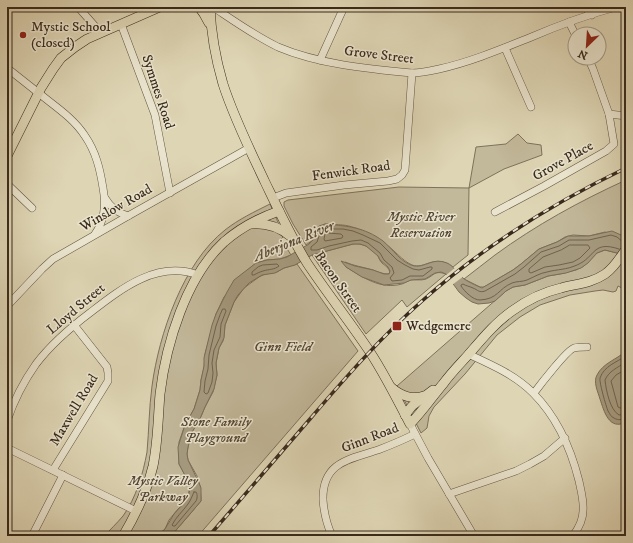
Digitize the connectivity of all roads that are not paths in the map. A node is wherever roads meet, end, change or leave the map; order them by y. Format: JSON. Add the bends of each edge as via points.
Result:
{"nodes":[{"id":1,"x":78,"y":7,"type":"edge"},
{"id":2,"x":160,"y":7,"type":"edge"},
{"id":3,"x":199,"y":7,"type":"edge"},
{"id":4,"x":211,"y":7,"type":"edge"},
{"id":5,"x":344,"y":7,"type":"edge"},
{"id":6,"x":586,"y":7,"type":"edge"},
{"id":7,"x":616,"y":7,"type":"edge"},
{"id":8,"x":150,"y":10,"type":"edge"},
{"id":9,"x":592,"y":15,"type":"junction"},
{"id":10,"x":569,"y":22,"type":"junction"},
{"id":11,"x":121,"y":24,"type":"junction"},
{"id":12,"x":571,"y":26,"type":"edge"},
{"id":13,"x":211,"y":29,"type":"junction"},
{"id":14,"x":101,"y":33,"type":"junction"},
{"id":15,"x":505,"y":48,"type":"junction"},
{"id":16,"x":320,"y":60,"type":"junction"},
{"id":17,"x":592,"y":66,"type":"edge"},
{"id":18,"x":7,"y":68,"type":"edge"},
{"id":19,"x":412,"y":73,"type":"junction"},
{"id":20,"x":38,"y":93,"type":"junction"},
{"id":21,"x":530,"y":107,"type":"dead end"},
{"id":22,"x":609,"y":114,"type":"junction"},
{"id":23,"x":626,"y":116,"type":"edge"},
{"id":24,"x":249,"y":148,"type":"junction"},
{"id":25,"x":7,"y":156,"type":"edge"},
{"id":26,"x":7,"y":184,"type":"edge"},
{"id":27,"x":170,"y":193,"type":"junction"},
{"id":28,"x":104,"y":198,"type":"junction"},
{"id":29,"x":273,"y":198,"type":"junction"},
{"id":30,"x":32,"y":208,"type":"dead end"},
{"id":31,"x":279,"y":211,"type":"junction"},
{"id":32,"x":495,"y":212,"type":"dead end"},
{"id":33,"x":128,"y":216,"type":"junction"},
{"id":34,"x":249,"y":224,"type":"junction"},
{"id":35,"x":93,"y":236,"type":"junction"},
{"id":36,"x":292,"y":237,"type":"junction"},
{"id":37,"x":623,"y":252,"type":"edge"},
{"id":38,"x":198,"y":275,"type":"junction"},
{"id":39,"x":7,"y":306,"type":"edge"},
{"id":40,"x":74,"y":325,"type":"junction"},
{"id":41,"x":587,"y":347,"type":"dead end"},
{"id":42,"x":468,"y":354,"type":"junction"},
{"id":43,"x":444,"y":382,"type":"junction"},
{"id":44,"x":391,"y":387,"type":"junction"},
{"id":45,"x":534,"y":393,"type":"junction"},
{"id":46,"x":426,"y":396,"type":"junction"},
{"id":47,"x":405,"y":415,"type":"junction"},
{"id":48,"x":7,"y":420,"type":"edge"},
{"id":49,"x":410,"y":424,"type":"junction"},
{"id":50,"x":415,"y":434,"type":"junction"},
{"id":51,"x":565,"y":438,"type":"junction"},
{"id":52,"x":7,"y":448,"type":"edge"},
{"id":53,"x":53,"y":470,"type":"junction"},
{"id":54,"x":62,"y":475,"type":"junction"},
{"id":55,"x":449,"y":494,"type":"junction"},
{"id":56,"x":136,"y":511,"type":"junction"},
{"id":57,"x":32,"y":536,"type":"edge"},
{"id":58,"x":123,"y":536,"type":"edge"},
{"id":59,"x":332,"y":536,"type":"edge"},
{"id":60,"x":474,"y":536,"type":"edge"},
{"id":61,"x":573,"y":536,"type":"edge"}],
"edges":[{"from":1,"to":14,"type":"street"},
{"from":2,"to":8,"type":"main road"},
{"from":3,"to":13,"type":"main road","name":"Bacon Street"},
{"from":4,"to":13,"type":"main road","name":"Bacon Street"},
{"from":4,"to":16,"type":"street","name":"Grove Street","via":[[271,44]]},
{"from":5,"to":16,"type":"street"},
{"from":6,"to":9,"type":"street"},
{"from":7,"to":9,"type":"street","name":"Grove Street"},
{"from":8,"to":11,"type":"main road"},
{"from":9,"to":10,"type":"street","name":"Grove Street"},
{"from":10,"to":12,"type":"street"},
{"from":10,"to":15,"type":"street","name":"Grove Street"},
{"from":11,"to":14,"type":"main road"},
{"from":11,"to":27,"type":"street","name":"Symmes Road","via":[[155,115]]},
{"from":13,"to":24,"type":"main road","name":"Bacon Street","via":[[223,84]]},
{"from":14,"to":20,"type":"main road","via":[[79,44],[62,58]]},
{"from":15,"to":19,"type":"street","name":"Grove Street","via":[[454,65]]},
{"from":15,"to":21,"type":"street"},
{"from":16,"to":19,"type":"street","name":"Grove Street"},
{"from":17,"to":22,"type":"street","name":"Grove Place"},
{"from":18,"to":20,"type":"street"},
{"from":19,"to":29,"type":"street","name":"Fenwick Road","via":[[405,170],[402,175],[388,181],[286,193]]},
{"from":20,"to":25,"type":"main road"},
{"from":20,"to":28,"type":"street","via":[[69,117],[86,136],[98,162]]},
{"from":22,"to":23,"type":"street"},
{"from":22,"to":32,"type":"street","name":"Grove Place","via":[[614,142],[610,148]]},
{"from":24,"to":27,"type":"street","name":"Winslow Road"},
{"from":24,"to":29,"type":"main road","name":"Bacon Street"},
{"from":26,"to":30,"type":"street"},
{"from":27,"to":33,"type":"street","name":"Winslow Road"},
{"from":28,"to":33,"type":"street","via":[[112,208]]},
{"from":28,"to":35,"type":"street","via":[[102,220]]},
{"from":29,"to":31,"type":"main road","name":"Bacon Street"},
{"from":31,"to":34,"type":"main road"},
{"from":31,"to":36,"type":"main road","name":"Bacon Street"},
{"from":33,"to":35,"type":"street","name":"Winslow Road"},
{"from":34,"to":36,"type":"main road","via":[[271,225]]},
{"from":34,"to":38,"type":"main road","via":[[221,245]]},
{"from":35,"to":39,"type":"street","name":"Winslow Road","via":[[47,264]]},
{"from":36,"to":44,"type":"main road","name":"Bacon Street"},
{"from":37,"to":42,"type":"main road","via":[[610,269],[599,277],[553,290],[523,303],[495,325]]},
{"from":38,"to":40,"type":"street","name":"Lloyd Street","via":[[174,271],[145,277],[123,288]]},
{"from":38,"to":56,"type":"main road","via":[[174,328],[160,394],[153,465]]},
{"from":40,"to":48,"type":"street","name":"Lloyd Street","via":[[44,354],[33,369],[16,397]]},
{"from":40,"to":53,"type":"street","name":"Maxwell Road","via":[[105,364],[109,378]]},
{"from":41,"to":45,"type":"street","via":[[572,349]]},
{"from":42,"to":43,"type":"main road"},
{"from":42,"to":45,"type":"street","via":[[517,379]]},
{"from":43,"to":46,"type":"main road"},
{"from":43,"to":49,"type":"main road"},
{"from":44,"to":46,"type":"main road","via":[[408,397]]},
{"from":44,"to":47,"type":"main road","name":"Bacon Street"},
{"from":45,"to":51,"type":"street"},
{"from":46,"to":47,"type":"main road"},
{"from":47,"to":49,"type":"main road","name":"Bacon Street"},
{"from":49,"to":50,"type":"street","name":"Bacon Street"},
{"from":50,"to":55,"type":"street","name":"Bacon Street"},
{"from":50,"to":59,"type":"street","name":"Ginn Road","via":[[385,448],[351,458],[333,469],[328,476],[323,497],[325,518]]},
{"from":51,"to":55,"type":"street","via":[[544,456],[516,471]]},
{"from":51,"to":61,"type":"street","via":[[576,468],[583,502],[582,520]]},
{"from":52,"to":53,"type":"street"},
{"from":53,"to":54,"type":"street"},
{"from":54,"to":56,"type":"street"},
{"from":54,"to":57,"type":"street"},
{"from":55,"to":60,"type":"street","name":"Bacon Street"},
{"from":56,"to":58,"type":"main road"}]}
